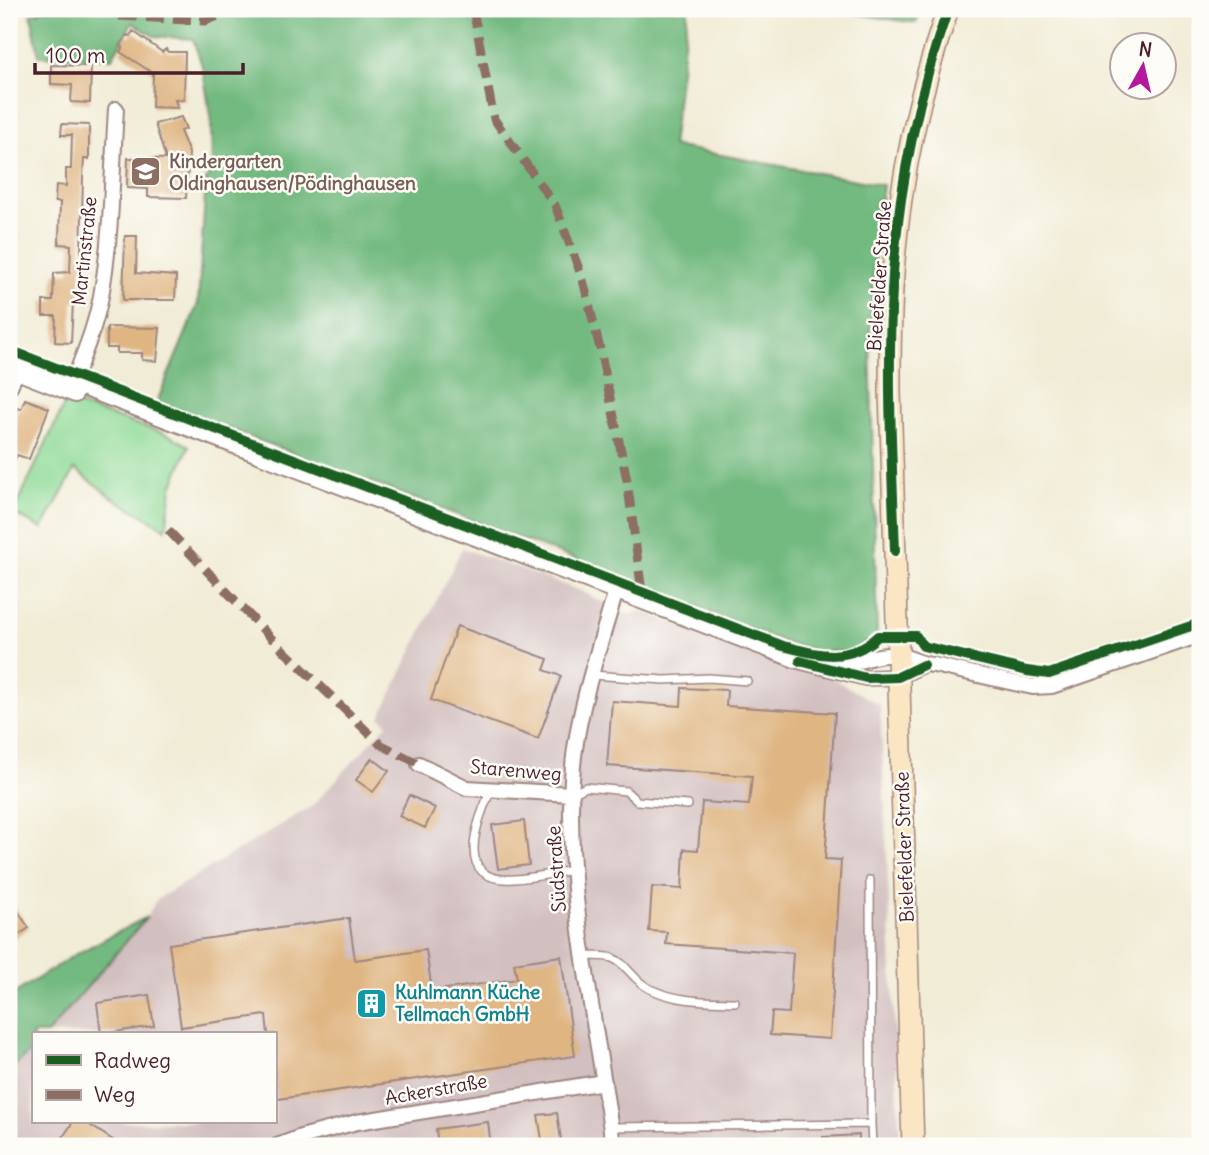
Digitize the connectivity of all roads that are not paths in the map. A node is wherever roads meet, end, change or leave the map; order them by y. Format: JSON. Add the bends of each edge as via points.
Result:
{"nodes":[{"id":1,"x":948,"y":9,"type":"edge"},
{"id":2,"x":116,"y":109,"type":"dead end"},
{"id":3,"x":14,"y":367,"type":"edge"},
{"id":4,"x":9,"y":388,"type":"edge"},
{"id":5,"x":70,"y":388,"type":"junction"},
{"id":6,"x":616,"y":591,"type":"junction"},
{"id":7,"x":1200,"y":635,"type":"edge"},
{"id":8,"x":898,"y":654,"type":"junction"},
{"id":9,"x":923,"y":665,"type":"junction"},
{"id":10,"x":835,"y":669,"type":"junction"},
{"id":11,"x":592,"y":675,"type":"junction"},
{"id":12,"x":898,"y":677,"type":"junction"},
{"id":13,"x":747,"y":681,"type":"dead end"},
{"id":14,"x":419,"y":764,"type":"dead end"},
{"id":15,"x":491,"y":790,"type":"junction"},
{"id":16,"x":572,"y":794,"type":"junction"},
{"id":17,"x":688,"y":805,"type":"dead end"},
{"id":18,"x":575,"y":870,"type":"junction"},
{"id":19,"x":870,"y":880,"type":"dead end"},
{"id":20,"x":585,"y":957,"type":"junction"},
{"id":21,"x":735,"y":1002,"type":"dead end"},
{"id":22,"x":604,"y":1082,"type":"junction"},
{"id":23,"x":871,"y":1124,"type":"junction"},
{"id":24,"x":610,"y":1127,"type":"junction"},
{"id":25,"x":276,"y":1146,"type":"edge"},
{"id":26,"x":613,"y":1146,"type":"edge"},
{"id":27,"x":872,"y":1146,"type":"edge"},
{"id":28,"x":913,"y":1146,"type":"edge"}],
"edges":[{"from":1,"to":8,"type":"main road","name":"Bielefelder Straße","via":[[935,45],[903,185],[892,288],[890,391]]},
{"from":2,"to":5,"type":"street","name":"Martinstraße","via":[[101,296]]},
{"from":3,"to":4,"type":"street"},
{"from":3,"to":5,"type":"street"},
{"from":5,"to":6,"type":"street"},
{"from":6,"to":10,"type":"street","via":[[795,660]]},
{"from":6,"to":11,"type":"street","name":"Südstraße"},
{"from":7,"to":9,"type":"street","via":[[1052,686],[1033,687]]},
{"from":8,"to":9,"type":"street"},
{"from":8,"to":10,"type":"street"},
{"from":8,"to":12,"type":"main road","name":"Bielefelder Straße"},
{"from":9,"to":12,"type":"street"},
{"from":10,"to":12,"type":"street","via":[[866,678]]},
{"from":11,"to":13,"type":"lane"},
{"from":11,"to":16,"type":"street","name":"Südstraße","via":[[575,754]]},
{"from":12,"to":28,"type":"main road","name":"Bielefelder Straße"},
{"from":14,"to":15,"type":"street","name":"Starenweg","via":[[467,788]]},
{"from":15,"to":16,"type":"street","name":"Starenweg"},
{"from":15,"to":18,"type":"lane","via":[[476,827],[475,862],[482,872],[512,880]]},
{"from":16,"to":17,"type":"lane","via":[[586,787],[626,791],[638,801]]},
{"from":16,"to":18,"type":"street","name":"Südstraße"},
{"from":18,"to":20,"type":"street","name":"Südstraße"},
{"from":19,"to":23,"type":"lane"},
{"from":20,"to":21,"type":"lane","via":[[611,958],[639,983],[663,995],[692,1002]]},
{"from":20,"to":22,"type":"street","name":"Südstraße"},
{"from":22,"to":24,"type":"street","name":"Südstraße"},
{"from":22,"to":25,"type":"street","name":"Ackerstraße","via":[[357,1122]]},
{"from":23,"to":24,"type":"lane"},
{"from":23,"to":27,"type":"lane"},
{"from":24,"to":26,"type":"street","name":"Südstraße"}]}
